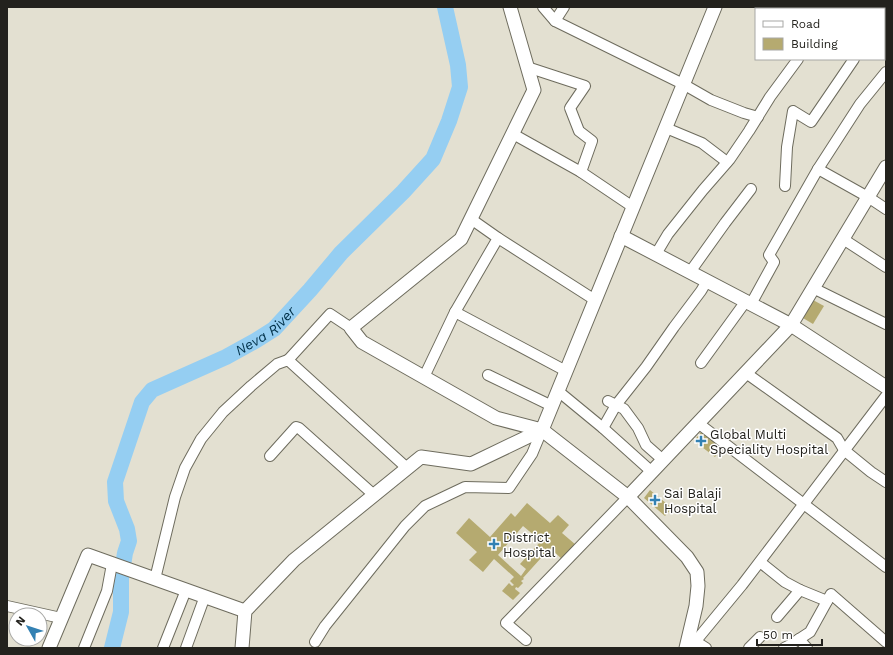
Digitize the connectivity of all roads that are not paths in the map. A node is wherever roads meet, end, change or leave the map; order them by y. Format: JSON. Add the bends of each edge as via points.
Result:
{"nodes":[{"id":1,"x":510,"y":7,"type":"edge"},
{"id":2,"x":543,"y":7,"type":"edge"},
{"id":3,"x":564,"y":7,"type":"edge"},
{"id":4,"x":713,"y":8,"type":"edge"},
{"id":5,"x":555,"y":21,"type":"junction"},
{"id":6,"x":797,"y":60,"type":"edge"},
{"id":7,"x":853,"y":60,"type":"edge"},
{"id":8,"x":527,"y":66,"type":"junction"},
{"id":9,"x":886,"y":72,"type":"edge"},
{"id":10,"x":683,"y":84,"type":"junction"},
{"id":11,"x":758,"y":116,"type":"junction"},
{"id":12,"x":666,"y":128,"type":"junction"},
{"id":13,"x":512,"y":134,"type":"junction"},
{"id":14,"x":727,"y":162,"type":"junction"},
{"id":15,"x":886,"y":167,"type":"edge"},
{"id":16,"x":818,"y":169,"type":"junction"},
{"id":17,"x":581,"y":172,"type":"junction"},
{"id":18,"x":785,"y":186,"type":"dead end"},
{"id":19,"x":751,"y":189,"type":"dead end"},
{"id":20,"x":868,"y":197,"type":"junction"},
{"id":21,"x":633,"y":207,"type":"junction"},
{"id":22,"x":886,"y":209,"type":"edge"},
{"id":23,"x":471,"y":219,"type":"junction"},
{"id":24,"x":621,"y":236,"type":"junction"},
{"id":25,"x":498,"y":238,"type":"junction"},
{"id":26,"x":843,"y":239,"type":"junction"},
{"id":27,"x":656,"y":254,"type":"junction"},
{"id":28,"x":886,"y":267,"type":"edge"},
{"id":29,"x":690,"y":272,"type":"junction"},
{"id":30,"x":707,"y":281,"type":"junction"},
{"id":31,"x":813,"y":288,"type":"junction"},
{"id":32,"x":595,"y":300,"type":"junction"},
{"id":33,"x":748,"y":303,"type":"junction"},
{"id":34,"x":455,"y":312,"type":"junction"},
{"id":35,"x":886,"y":324,"type":"edge"},
{"id":36,"x":791,"y":325,"type":"junction"},
{"id":37,"x":351,"y":328,"type":"junction"},
{"id":38,"x":288,"y":360,"type":"junction"},
{"id":39,"x":701,"y":363,"type":"dead end"},
{"id":40,"x":566,"y":371,"type":"junction"},
{"id":41,"x":746,"y":373,"type":"junction"},
{"id":42,"x":488,"y":375,"type":"dead end"},
{"id":43,"x":424,"y":377,"type":"junction"},
{"id":44,"x":886,"y":387,"type":"edge"},
{"id":45,"x":558,"y":391,"type":"junction"},
{"id":46,"x":886,"y":396,"type":"edge"},
{"id":47,"x":612,"y":403,"type":"junction"},
{"id":48,"x":552,"y":406,"type":"junction"},
{"id":49,"x":698,"y":423,"type":"junction"},
{"id":50,"x":603,"y":428,"type":"junction"},
{"id":51,"x":542,"y":430,"type":"junction"},
{"id":52,"x":844,"y":450,"type":"junction"},
{"id":53,"x":270,"y":456,"type":"dead end"},
{"id":54,"x":663,"y":460,"type":"junction"},
{"id":55,"x":407,"y":468,"type":"junction"},
{"id":56,"x":652,"y":472,"type":"junction"},
{"id":57,"x":886,"y":482,"type":"edge"},
{"id":58,"x":374,"y":495,"type":"junction"},
{"id":59,"x":628,"y":497,"type":"junction"},
{"id":60,"x":803,"y":504,"type":"junction"},
{"id":61,"x":760,"y":562,"type":"junction"},
{"id":62,"x":112,"y":564,"type":"junction"},
{"id":63,"x":886,"y":567,"type":"edge"},
{"id":64,"x":155,"y":579,"type":"junction"},
{"id":65,"x":186,"y":590,"type":"junction"},
{"id":66,"x":800,"y":590,"type":"junction"},
{"id":67,"x":205,"y":596,"type":"junction"},
{"id":68,"x":827,"y":601,"type":"junction"},
{"id":69,"x":7,"y":606,"type":"edge"},
{"id":70,"x":245,"y":611,"type":"junction"},
{"id":71,"x":777,"y":617,"type":"dead end"},
{"id":72,"x":61,"y":618,"type":"junction"},
{"id":73,"x":760,"y":637,"type":"dead end"},
{"id":74,"x":799,"y":639,"type":"junction"},
{"id":75,"x":526,"y":640,"type":"dead end"},
{"id":76,"x":315,"y":642,"type":"dead end"},
{"id":77,"x":886,"y":642,"type":"edge"},
{"id":78,"x":690,"y":646,"type":"edge"},
{"id":79,"x":50,"y":647,"type":"edge"},
{"id":80,"x":84,"y":648,"type":"edge"},
{"id":81,"x":163,"y":648,"type":"edge"},
{"id":82,"x":186,"y":648,"type":"edge"},
{"id":83,"x":242,"y":648,"type":"edge"},
{"id":84,"x":706,"y":648,"type":"edge"},
{"id":85,"x":749,"y":648,"type":"edge"},
{"id":86,"x":784,"y":648,"type":"edge"},
{"id":87,"x":807,"y":648,"type":"edge"}],
"edges":[{"from":1,"to":8,"type":"street"},
{"from":2,"to":5,"type":"street"},
{"from":3,"to":5,"type":"street"},
{"from":4,"to":10,"type":"street"},
{"from":5,"to":10,"type":"street"},
{"from":6,"to":11,"type":"street"},
{"from":7,"to":18,"type":"street","via":[[811,122],[793,111],[787,147]]},
{"from":8,"to":13,"type":"street","via":[[534,90]]},
{"from":8,"to":17,"type":"street","via":[[585,86],[570,108],[580,130],[592,141]]},
{"from":9,"to":16,"type":"street","via":[[860,104]]},
{"from":10,"to":11,"type":"street","via":[[711,100]]},
{"from":10,"to":12,"type":"street"},
{"from":11,"to":14,"type":"street"},
{"from":12,"to":14,"type":"street","via":[[702,143]]},
{"from":12,"to":21,"type":"street"},
{"from":13,"to":17,"type":"street"},
{"from":13,"to":23,"type":"street"},
{"from":14,"to":27,"type":"street","via":[[668,234]]},
{"from":15,"to":20,"type":"street"},
{"from":16,"to":20,"type":"street"},
{"from":16,"to":33,"type":"street","via":[[769,255],[774,262]]},
{"from":17,"to":21,"type":"street"},
{"from":19,"to":29,"type":"street"},
{"from":20,"to":22,"type":"street"},
{"from":20,"to":26,"type":"street"},
{"from":21,"to":24,"type":"street"},
{"from":23,"to":25,"type":"street"},
{"from":23,"to":37,"type":"street","via":[[461,239]]},
{"from":24,"to":27,"type":"street"},
{"from":24,"to":32,"type":"street"},
{"from":25,"to":32,"type":"street"},
{"from":25,"to":34,"type":"street"},
{"from":26,"to":28,"type":"street"},
{"from":26,"to":31,"type":"street"},
{"from":27,"to":29,"type":"street"},
{"from":29,"to":30,"type":"street"},
{"from":30,"to":33,"type":"street"},
{"from":30,"to":47,"type":"street","via":[[646,367]]},
{"from":31,"to":35,"type":"street"},
{"from":31,"to":36,"type":"street"},
{"from":32,"to":40,"type":"street"},
{"from":33,"to":36,"type":"street"},
{"from":33,"to":39,"type":"street"},
{"from":34,"to":40,"type":"street"},
{"from":34,"to":43,"type":"street"},
{"from":36,"to":41,"type":"street"},
{"from":36,"to":44,"type":"street"},
{"from":37,"to":38,"type":"street","via":[[330,314]]},
{"from":37,"to":43,"type":"street","via":[[362,342]]},
{"from":38,"to":55,"type":"street"},
{"from":38,"to":64,"type":"street","via":[[277,364],[245,392],[223,412],[201,439],[185,468],[175,497]]},
{"from":40,"to":45,"type":"street"},
{"from":41,"to":49,"type":"street"},
{"from":41,"to":52,"type":"street","via":[[837,438]]},
{"from":42,"to":48,"type":"street"},
{"from":43,"to":51,"type":"street","via":[[496,418]]},
{"from":45,"to":48,"type":"street"},
{"from":45,"to":50,"type":"street"},
{"from":46,"to":52,"type":"street"},
{"from":47,"to":50,"type":"street"},
{"from":47,"to":54,"type":"street","via":[[624,409],[638,428],[646,445]]},
{"from":48,"to":51,"type":"street"},
{"from":49,"to":54,"type":"street"},
{"from":49,"to":60,"type":"street"},
{"from":50,"to":56,"type":"street"},
{"from":51,"to":55,"type":"street","via":[[471,464],[421,457]]},
{"from":51,"to":59,"type":"street"},
{"from":51,"to":76,"type":"street","via":[[532,454],[509,488],[465,487],[425,506],[405,526]]},
{"from":52,"to":57,"type":"street"},
{"from":52,"to":60,"type":"street"},
{"from":53,"to":58,"type":"street","via":[[296,427],[299,428]]},
{"from":54,"to":56,"type":"street"},
{"from":55,"to":58,"type":"street"},
{"from":56,"to":59,"type":"street"},
{"from":58,"to":70,"type":"street","via":[[294,560]]},
{"from":59,"to":75,"type":"street","via":[[506,623]]},
{"from":59,"to":78,"type":"street","via":[[687,557],[697,572],[698,586]]},
{"from":60,"to":61,"type":"street"},
{"from":60,"to":63,"type":"street"},
{"from":61,"to":66,"type":"street","via":[[785,582]]},
{"from":61,"to":78,"type":"street"},
{"from":62,"to":64,"type":"street"},
{"from":62,"to":72,"type":"street","via":[[88,555]]},
{"from":62,"to":80,"type":"street","via":[[107,591]]},
{"from":64,"to":65,"type":"street"},
{"from":65,"to":67,"type":"street"},
{"from":65,"to":81,"type":"street"},
{"from":66,"to":68,"type":"street"},
{"from":66,"to":71,"type":"street"},
{"from":67,"to":70,"type":"street"},
{"from":67,"to":82,"type":"street"},
{"from":68,"to":74,"type":"street","via":[[810,632]]},
{"from":68,"to":77,"type":"street","via":[[831,594]]},
{"from":69,"to":72,"type":"street"},
{"from":70,"to":83,"type":"street"},
{"from":72,"to":79,"type":"street"},
{"from":73,"to":85,"type":"street"},
{"from":74,"to":86,"type":"street"},
{"from":74,"to":87,"type":"street"},
{"from":78,"to":84,"type":"street"}]}
